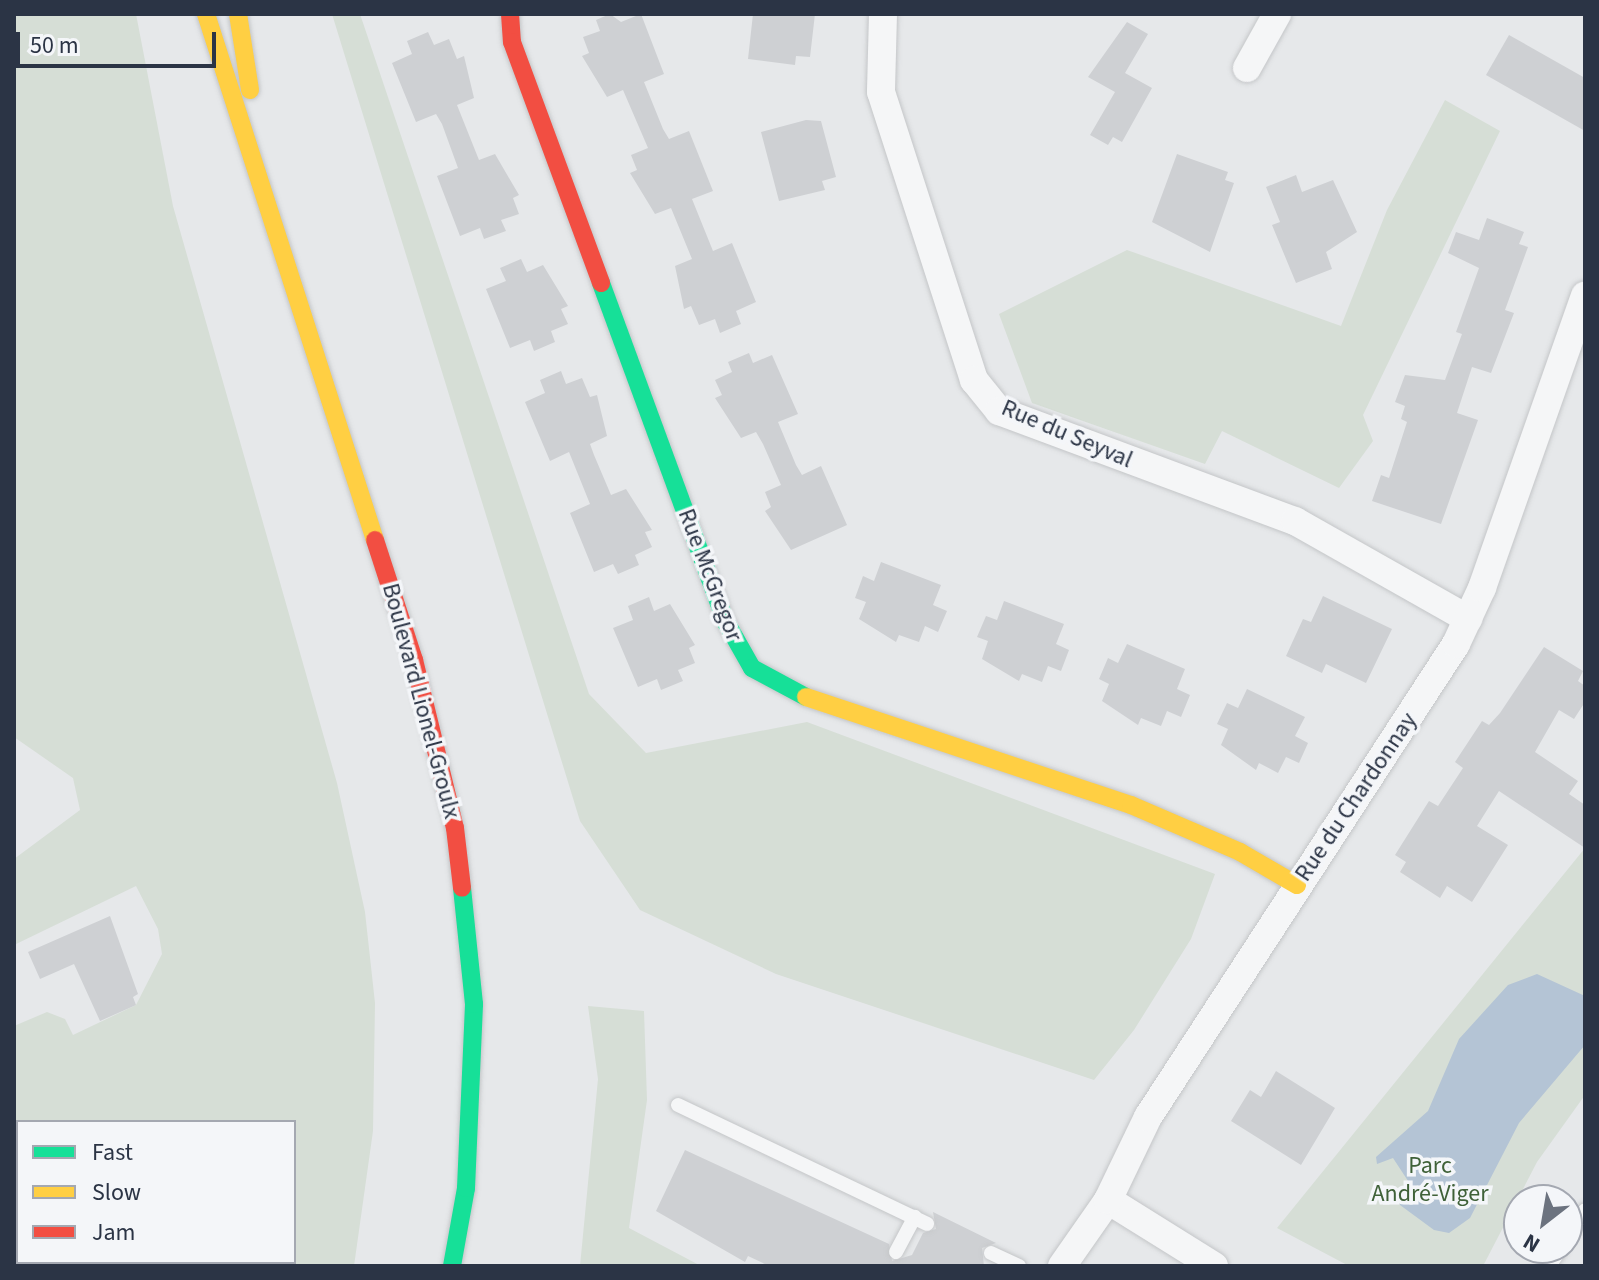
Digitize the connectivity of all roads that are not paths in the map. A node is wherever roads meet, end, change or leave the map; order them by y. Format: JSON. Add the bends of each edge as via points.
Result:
{"nodes":[{"id":1,"x":206,"y":14,"type":"edge"},
{"id":2,"x":238,"y":14,"type":"edge"},
{"id":3,"x":510,"y":14,"type":"edge"},
{"id":4,"x":883,"y":14,"type":"edge"},
{"id":5,"x":1277,"y":14,"type":"edge"},
{"id":6,"x":1247,"y":68,"type":"dead end"},
{"id":7,"x":282,"y":246,"type":"junction"},
{"id":8,"x":1585,"y":296,"type":"edge"},
{"id":9,"x":1468,"y":619,"type":"junction"},
{"id":10,"x":1297,"y":885,"type":"junction"},
{"id":11,"x":678,"y":1105,"type":"dead end"},
{"id":12,"x":1108,"y":1200,"type":"junction"},
{"id":13,"x":896,"y":1252,"type":"dead end"},
{"id":14,"x":991,"y":1253,"type":"dead end"},
{"id":15,"x":452,"y":1266,"type":"edge"},
{"id":16,"x":1019,"y":1266,"type":"edge"},
{"id":17,"x":1062,"y":1266,"type":"edge"},
{"id":18,"x":1214,"y":1266,"type":"edge"}],
"edges":[{"from":1,"to":7,"type":"main road","name":"Boulevard Lionel-Groulx"},
{"from":2,"to":7,"type":"main road","name":"Boulevard Lionel-Groulx"},
{"from":3,"to":10,"type":"main road","name":"Rue McGregor","via":[[517,57],[726,622],[752,668],[823,706],[880,719],[1145,811]]},
{"from":4,"to":9,"type":"street","name":"Rue du Seyval","via":[[881,92],[964,354],[974,380],[999,411],[1295,521]]},
{"from":5,"to":6,"type":"street"},
{"from":7,"to":15,"type":"main road","name":"Boulevard Lionel-Groulx","via":[[414,660],[455,828],[474,1004],[466,1188]]},
{"from":8,"to":9,"type":"street","name":"Rue du Chardonnay"},
{"from":9,"to":10,"type":"street","name":"Rue du Chardonnay"},
{"from":10,"to":12,"type":"street","name":"Rue du Chardonnay","via":[[1133,1143]]},
{"from":11,"to":13,"type":"lane","via":[[921,1220]]},
{"from":12,"to":17,"type":"street","name":"Rue du Chardonnay"},
{"from":12,"to":18,"type":"street"},
{"from":14,"to":16,"type":"lane"}]}
